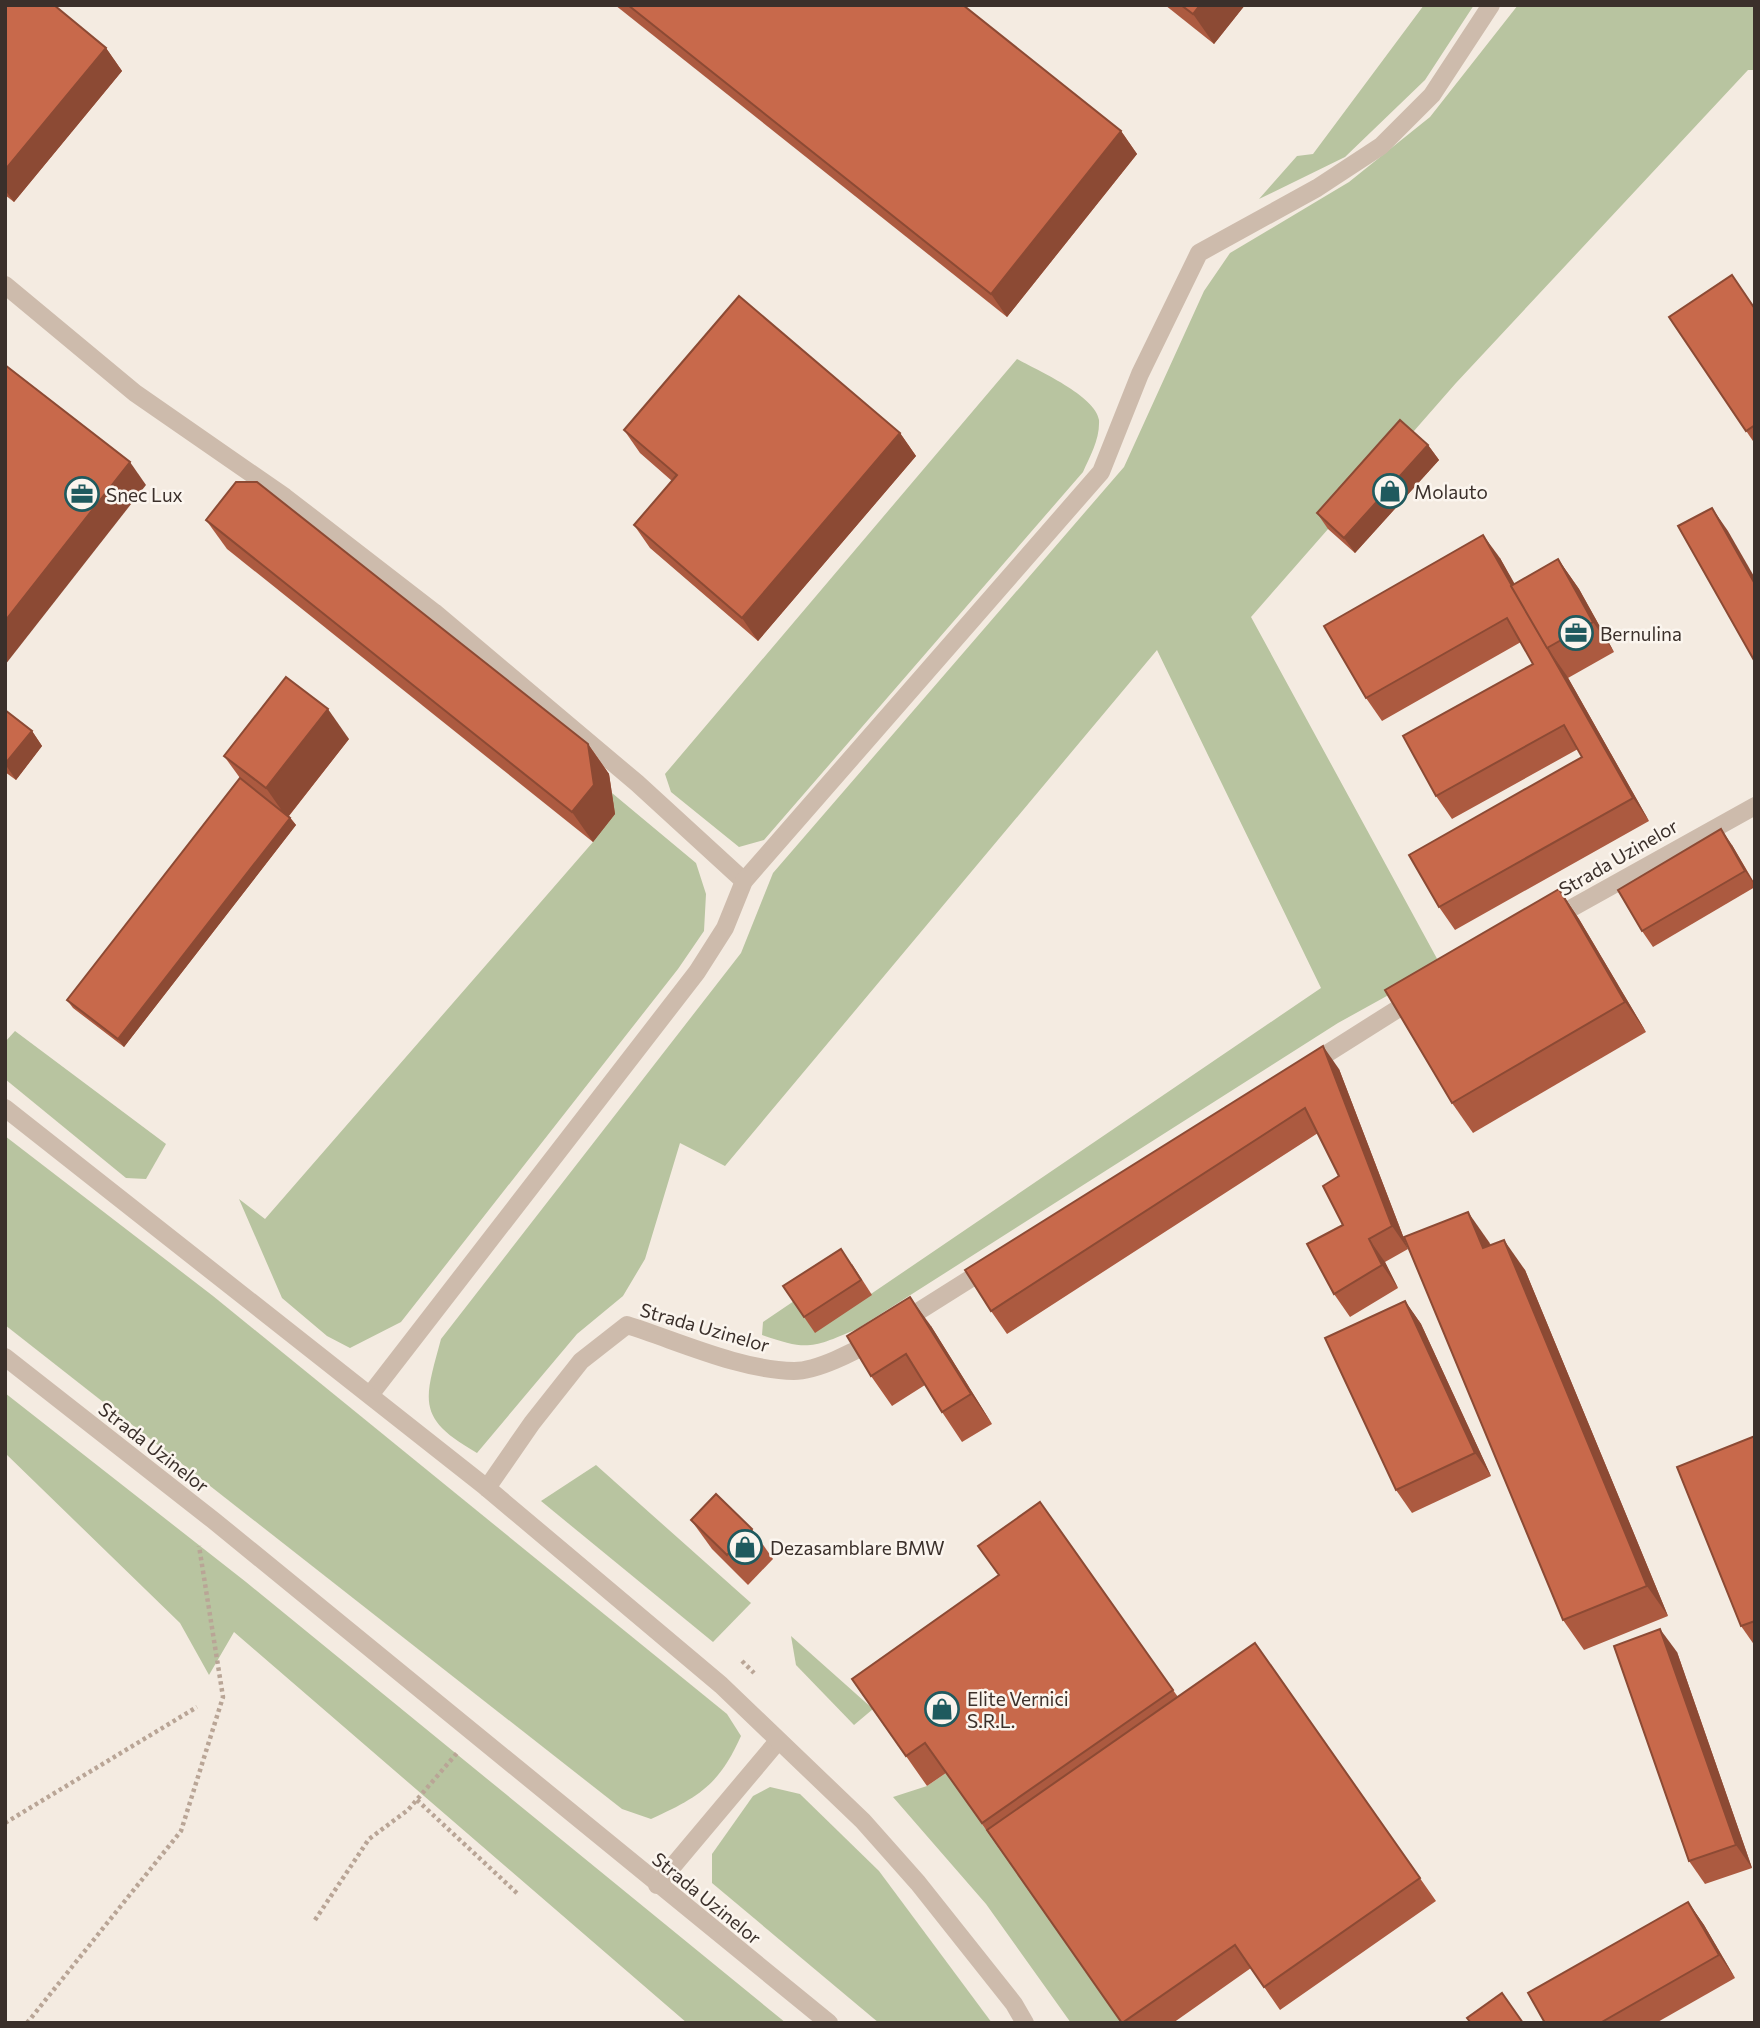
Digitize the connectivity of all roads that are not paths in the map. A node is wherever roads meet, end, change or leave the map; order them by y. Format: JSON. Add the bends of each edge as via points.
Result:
{"nodes":[{"id":1,"x":1491,"y":5,"type":"edge"},
{"id":2,"x":5,"y":285,"type":"edge"},
{"id":3,"x":1755,"y":806,"type":"edge"},
{"id":4,"x":744,"y":881,"type":"junction"},
{"id":5,"x":1534,"y":929,"type":"edge"},
{"id":6,"x":1427,"y":990,"type":"edge"},
{"id":7,"x":1297,"y":1072,"type":"edge"},
{"id":8,"x":5,"y":1108,"type":"edge"},
{"id":9,"x":1003,"y":1258,"type":"edge"},
{"id":10,"x":5,"y":1357,"type":"edge"},
{"id":11,"x":370,"y":1395,"type":"junction"},
{"id":12,"x":487,"y":1488,"type":"junction"},
{"id":13,"x":778,"y":1741,"type":"junction"},
{"id":14,"x":657,"y":1885,"type":"junction"},
{"id":15,"x":829,"y":2023,"type":"edge"},
{"id":16,"x":1025,"y":2023,"type":"edge"}],
"edges":[{"from":1,"to":4,"type":"street","via":[[1432,95],[1381,146],[1317,188],[1199,253],[1140,374],[1101,472]]},
{"from":2,"to":4,"type":"street","via":[[135,393],[285,497],[434,612],[648,792]]},
{"from":3,"to":5,"type":"street","name":"Strada Uzinelor"},
{"from":4,"to":11,"type":"street","via":[[725,928],[696,972]]},
{"from":6,"to":7,"type":"street"},
{"from":8,"to":11,"type":"street"},
{"from":9,"to":12,"type":"street","name":"Strada Uzinelor","via":[[850,1354],[796,1371],[754,1365],[627,1325],[582,1361]]},
{"from":10,"to":14,"type":"street","name":"Strada Uzinelor","via":[[192,1503]]},
{"from":11,"to":12,"type":"street"},
{"from":12,"to":13,"type":"street","via":[[721,1685]]},
{"from":13,"to":14,"type":"street"},
{"from":13,"to":16,"type":"street","via":[[863,1821],[918,1883]]},
{"from":14,"to":15,"type":"street","name":"Strada Uzinelor"}]}
